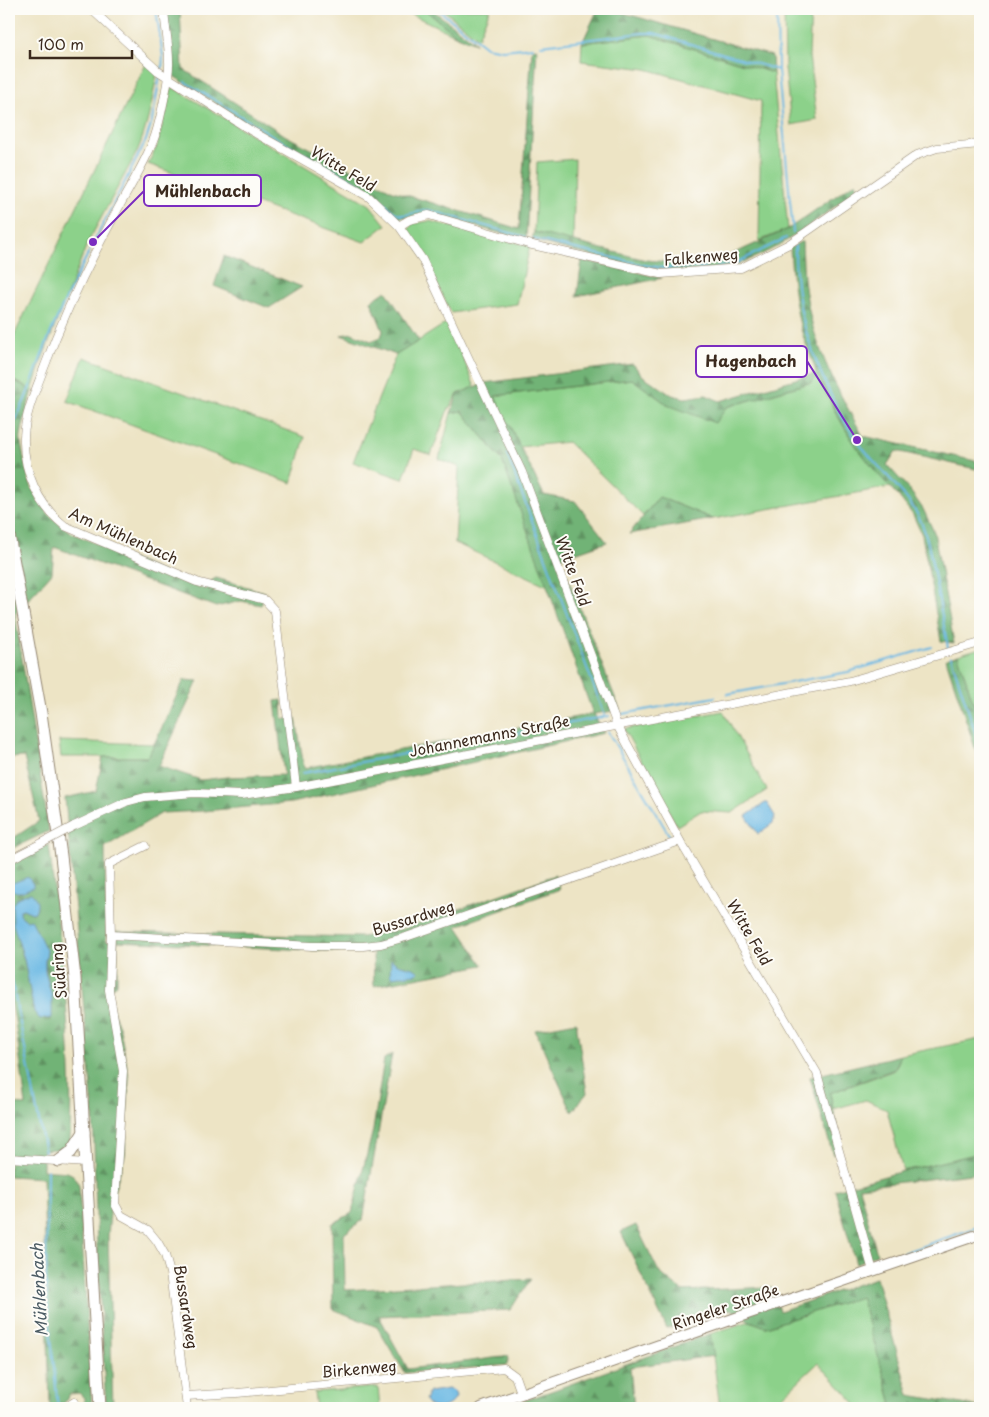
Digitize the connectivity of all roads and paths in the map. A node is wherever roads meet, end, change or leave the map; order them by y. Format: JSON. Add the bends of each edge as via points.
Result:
{"nodes":[{"id":1,"x":91,"y":9,"type":"edge"},
{"id":2,"x":164,"y":9,"type":"edge"},
{"id":3,"x":168,"y":77,"type":"junction"},
{"id":4,"x":980,"y":144,"type":"edge"},
{"id":5,"x":399,"y":226,"type":"junction"},
{"id":6,"x":9,"y":535,"type":"edge"},
{"id":7,"x":980,"y":643,"type":"edge"},
{"id":8,"x":616,"y":725,"type":"junction"},
{"id":9,"x":296,"y":786,"type":"junction"},
{"id":10,"x":680,"y":841,"type":"junction"},
{"id":11,"x":146,"y":846,"type":"dead end"},
{"id":12,"x":9,"y":860,"type":"edge"},
{"id":13,"x":111,"y":935,"type":"junction"},
{"id":14,"x":84,"y":1132,"type":"junction"},
{"id":15,"x":9,"y":1158,"type":"edge"},
{"id":16,"x":59,"y":1161,"type":"junction"},
{"id":17,"x":86,"y":1163,"type":"junction"},
{"id":18,"x":980,"y":1234,"type":"edge"},
{"id":19,"x":873,"y":1270,"type":"junction"},
{"id":20,"x":521,"y":1393,"type":"junction"},
{"id":21,"x":186,"y":1396,"type":"junction"},
{"id":22,"x":74,"y":1402,"type":"dead end"},
{"id":23,"x":65,"y":1408,"type":"edge"},
{"id":24,"x":100,"y":1408,"type":"edge"},
{"id":25,"x":187,"y":1408,"type":"edge"},
{"id":26,"x":481,"y":1408,"type":"edge"}],
"edges":[{"from":1,"to":3,"type":"street","name":"Witte Feld","via":[[147,62]]},
{"from":2,"to":3,"type":"street","name":"Am Mühlenbach","via":[[170,63]]},
{"from":3,"to":5,"type":"street","name":"Witte Feld","via":[[250,130],[369,197]]},
{"from":3,"to":9,"type":"street","name":"Am Mühlenbach","via":[[156,134],[88,264],[38,382],[24,434],[25,459],[36,492],[54,517],[65,526],[197,582],[265,600],[275,611]]},
{"from":4,"to":5,"type":"street","name":"Falkenweg","via":[[937,148],[917,155],[790,244],[741,268],[661,274],[519,241],[429,215],[418,216]]},
{"from":5,"to":8,"type":"street","name":"Witte Feld","via":[[422,259],[522,472]]},
{"from":6,"to":14,"type":"main road","name":"Südring","via":[[41,714],[61,856],[75,978]]},
{"from":7,"to":8,"type":"street","name":"Johannemanns Straße","via":[[850,681]]},
{"from":8,"to":9,"type":"street","name":"Johannemanns Straße"},
{"from":8,"to":10,"type":"street","name":"Witte Feld"},
{"from":9,"to":12,"type":"street","name":"Johannemanns Straße","bridge":true,"via":[[242,795],[145,797],[126,802],[74,826]]},
{"from":10,"to":13,"type":"street","name":"Bussardweg","via":[[381,944],[312,946]]},
{"from":10,"to":19,"type":"street","name":"Witte Feld","via":[[817,1073]]},
{"from":11,"to":13,"type":"street","name":"Bussardweg","via":[[109,864]]},
{"from":13,"to":21,"type":"street","name":"Bussardweg","via":[[109,990],[123,1071],[114,1204],[121,1215],[148,1230],[165,1255]]},
{"from":14,"to":16,"type":"main road","via":[[74,1148]]},
{"from":14,"to":17,"type":"main road","name":"Südring"},
{"from":15,"to":16,"type":"street"},
{"from":16,"to":17,"type":"street"},
{"from":17,"to":24,"type":"main road","name":"Südring"},
{"from":18,"to":19,"type":"street","name":"Ringeler Straße"},
{"from":19,"to":20,"type":"street","name":"Ringeler Straße"},
{"from":20,"to":21,"type":"street","name":"Birkenweg","via":[[515,1376],[504,1368]]},
{"from":20,"to":26,"type":"street","name":"Ringeler Straße"},
{"from":21,"to":25,"type":"street","name":"Bussardweg"},
{"from":22,"to":23,"type":"street"}]}
